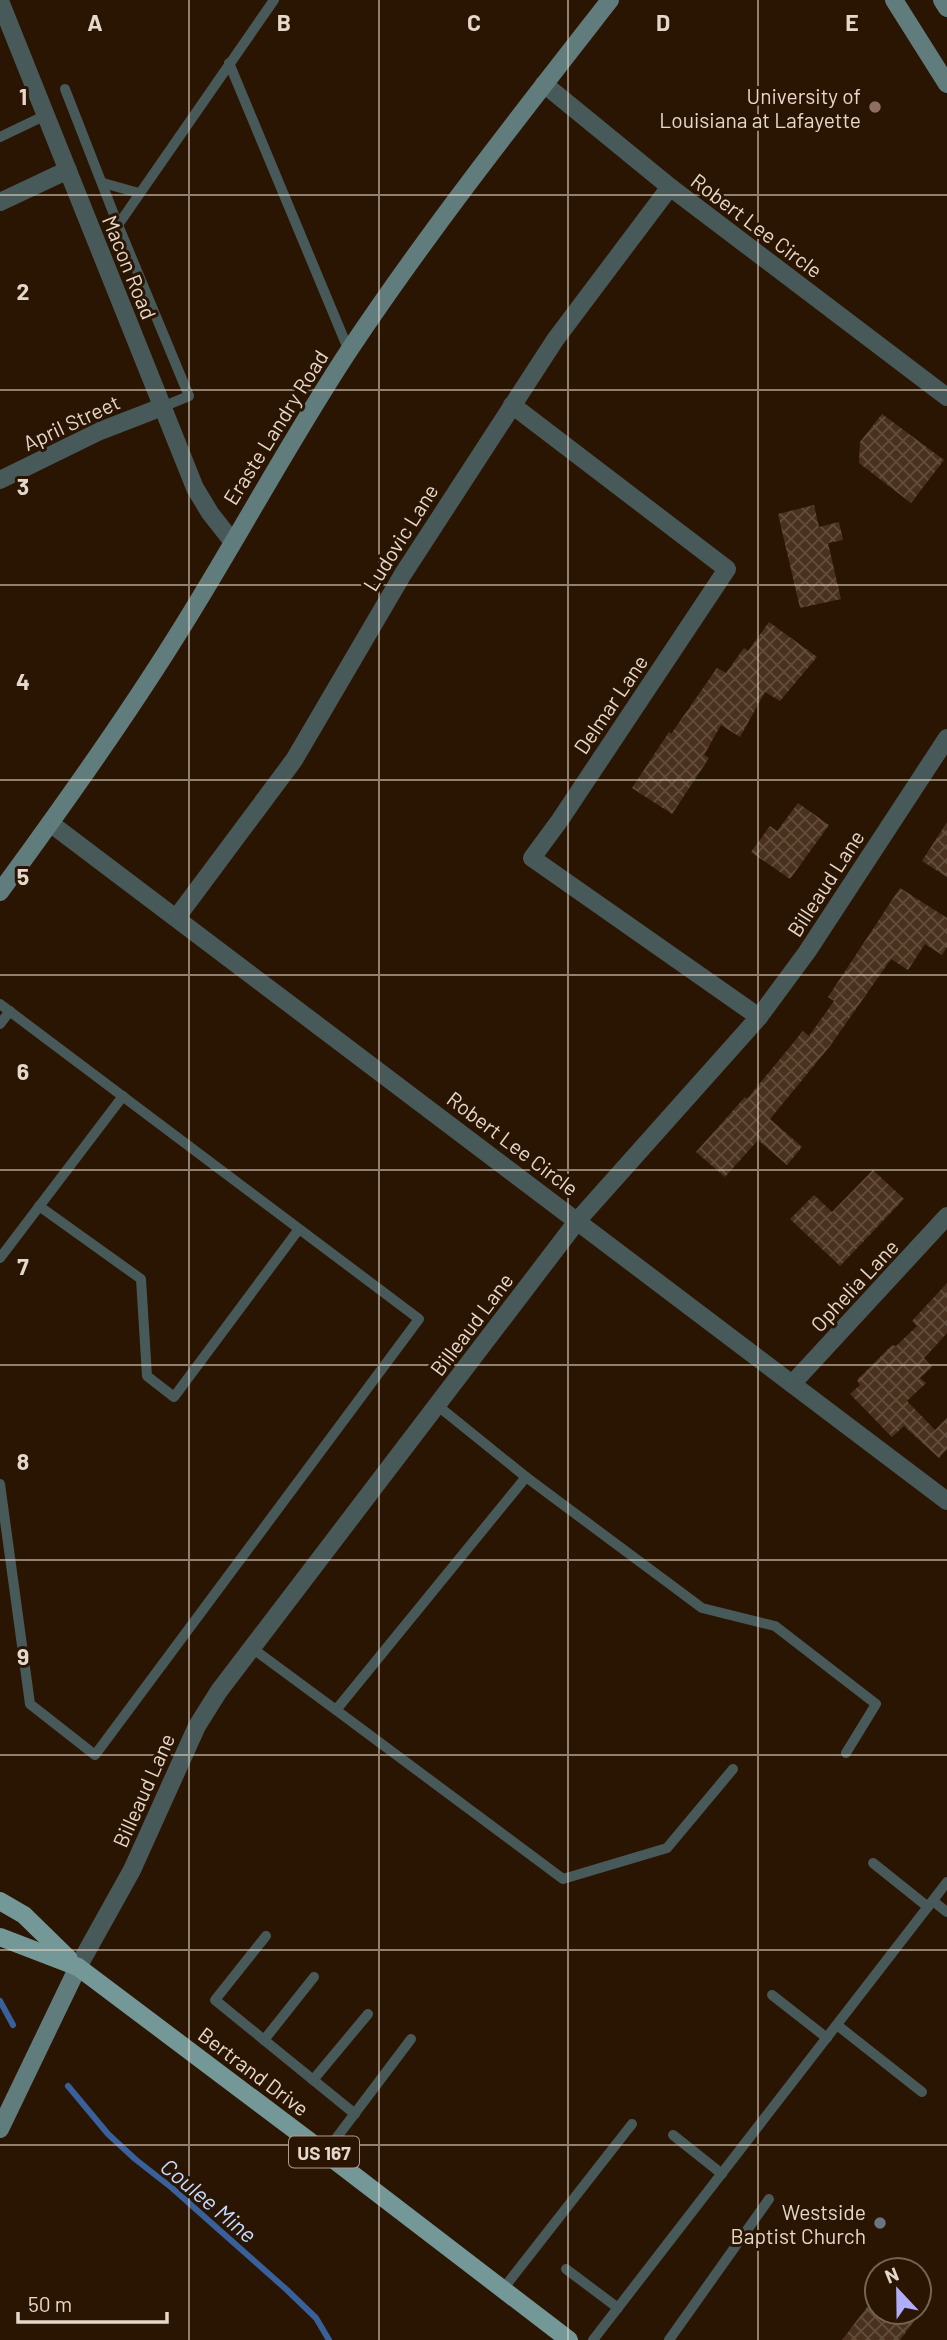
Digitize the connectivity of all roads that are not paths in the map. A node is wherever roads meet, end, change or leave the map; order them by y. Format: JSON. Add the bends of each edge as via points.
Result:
{"nodes":[{"id":1,"x":274,"y":0,"type":"edge"},
{"id":2,"x":610,"y":0,"type":"edge"},
{"id":3,"x":894,"y":0,"type":"edge"},
{"id":4,"x":942,"y":0,"type":"edge"},
{"id":5,"x":0,"y":1,"type":"edge"},
{"id":6,"x":947,"y":8,"type":"edge"},
{"id":7,"x":229,"y":63,"type":"junction"},
{"id":8,"x":544,"y":84,"type":"junction"},
{"id":9,"x":947,"y":84,"type":"edge"},
{"id":10,"x":65,"y":89,"type":"dead end"},
{"id":11,"x":46,"y":115,"type":"junction"},
{"id":12,"x":0,"y":137,"type":"edge"},
{"id":13,"x":68,"y":170,"type":"junction"},
{"id":14,"x":103,"y":183,"type":"junction"},
{"id":15,"x":670,"y":187,"type":"junction"},
{"id":16,"x":139,"y":192,"type":"junction"},
{"id":17,"x":0,"y":202,"type":"edge"},
{"id":18,"x":118,"y":225,"type":"junction"},
{"id":19,"x":349,"y":351,"type":"junction"},
{"id":20,"x":947,"y":397,"type":"edge"},
{"id":21,"x":512,"y":405,"type":"junction"},
{"id":22,"x":162,"y":407,"type":"junction"},
{"id":23,"x":0,"y":480,"type":"edge"},
{"id":24,"x":232,"y":541,"type":"junction"},
{"id":25,"x":947,"y":738,"type":"edge"},
{"id":26,"x":50,"y":823,"type":"junction"},
{"id":27,"x":0,"y":892,"type":"edge"},
{"id":28,"x":177,"y":917,"type":"junction"},
{"id":29,"x":0,"y":1004,"type":"edge"},
{"id":30,"x":10,"y":1011,"type":"junction"},
{"id":31,"x":759,"y":1017,"type":"junction"},
{"id":32,"x":0,"y":1024,"type":"edge"},
{"id":33,"x":123,"y":1096,"type":"junction"},
{"id":34,"x":39,"y":1206,"type":"junction"},
{"id":35,"x":947,"y":1216,"type":"edge"},
{"id":36,"x":578,"y":1220,"type":"junction"},
{"id":37,"x":299,"y":1229,"type":"junction"},
{"id":38,"x":0,"y":1258,"type":"edge"},
{"id":39,"x":792,"y":1384,"type":"junction"},
{"id":40,"x":438,"y":1406,"type":"junction"},
{"id":41,"x":526,"y":1476,"type":"junction"},
{"id":42,"x":0,"y":1483,"type":"edge"},
{"id":43,"x":947,"y":1501,"type":"edge"},
{"id":44,"x":252,"y":1648,"type":"junction"},
{"id":45,"x":336,"y":1710,"type":"junction"},
{"id":46,"x":846,"y":1753,"type":"dead end"},
{"id":47,"x":733,"y":1769,"type":"dead end"},
{"id":48,"x":873,"y":1863,"type":"dead end"},
{"id":49,"x":947,"y":1882,"type":"edge"},
{"id":50,"x":0,"y":1901,"type":"edge"},
{"id":51,"x":930,"y":1904,"type":"junction"},
{"id":52,"x":947,"y":1912,"type":"edge"},
{"id":53,"x":267,"y":1936,"type":"dead end"},
{"id":54,"x":0,"y":1937,"type":"edge"},
{"id":55,"x":78,"y":1967,"type":"junction"},
{"id":56,"x":314,"y":1977,"type":"dead end"},
{"id":57,"x":772,"y":1995,"type":"dead end"},
{"id":58,"x":368,"y":2014,"type":"dead end"},
{"id":59,"x":837,"y":2025,"type":"junction"},
{"id":60,"x":827,"y":2038,"type":"junction"},
{"id":61,"x":411,"y":2039,"type":"dead end"},
{"id":62,"x":264,"y":2040,"type":"junction"},
{"id":63,"x":313,"y":2080,"type":"junction"},
{"id":64,"x":922,"y":2092,"type":"dead end"},
{"id":65,"x":355,"y":2114,"type":"junction"},
{"id":66,"x":2,"y":2121,"type":"edge"},
{"id":67,"x":632,"y":2124,"type":"dead end"},
{"id":68,"x":673,"y":2135,"type":"dead end"},
{"id":69,"x":326,"y":2153,"type":"junction"},
{"id":70,"x":722,"y":2174,"type":"junction"},
{"id":71,"x":769,"y":2199,"type":"dead end"},
{"id":72,"x":566,"y":2269,"type":"dead end"},
{"id":73,"x":503,"y":2289,"type":"junction"},
{"id":74,"x":618,"y":2308,"type":"junction"},
{"id":75,"x":569,"y":2340,"type":"edge"},
{"id":76,"x":593,"y":2340,"type":"edge"},
{"id":77,"x":668,"y":2340,"type":"edge"}],
"edges":[{"from":1,"to":7,"type":"lane"},
{"from":2,"to":8,"type":"street","name":"Eraste Landry Road"},
{"from":3,"to":9,"type":"street"},
{"from":4,"to":6,"type":"street"},
{"from":5,"to":11,"type":"street","name":"Macon Road"},
{"from":7,"to":16,"type":"lane"},
{"from":7,"to":19,"type":"lane"},
{"from":8,"to":15,"type":"street","name":"Robert Lee Circle"},
{"from":8,"to":19,"type":"street","name":"Eraste Landry Road"},
{"from":10,"to":14,"type":"lane"},
{"from":11,"to":12,"type":"lane"},
{"from":11,"to":13,"type":"street","name":"Macon Road"},
{"from":13,"to":17,"type":"street"},
{"from":13,"to":22,"type":"street","name":"Macon Road"},
{"from":14,"to":16,"type":"lane"},
{"from":14,"to":18,"type":"lane"},
{"from":15,"to":20,"type":"street","name":"Robert Lee Circle"},
{"from":15,"to":21,"type":"street","name":"Ludovic Lane"},
{"from":16,"to":18,"type":"lane"},
{"from":18,"to":22,"type":"lane","via":[[189,396]]},
{"from":19,"to":24,"type":"street","name":"Eraste Landry Road"},
{"from":21,"to":28,"type":"street","name":"Ludovic Lane","via":[[403,574],[294,760]]},
{"from":21,"to":31,"type":"street","name":"Delmar Lane","via":[[727,569],[532,858]]},
{"from":22,"to":23,"type":"street","name":"April Street","via":[[100,431]]},
{"from":22,"to":24,"type":"street","name":"Macon Road","via":[[195,488]]},
{"from":24,"to":26,"type":"street","name":"Eraste Landry Road","via":[[177,636]]},
{"from":25,"to":31,"type":"street","name":"Billeaud Lane"},
{"from":26,"to":27,"type":"street","name":"Eraste Landry Road"},
{"from":26,"to":28,"type":"street","name":"Robert Lee Circle"},
{"from":28,"to":36,"type":"street","name":"Robert Lee Circle"},
{"from":29,"to":30,"type":"lane"},
{"from":30,"to":32,"type":"lane"},
{"from":30,"to":33,"type":"lane"},
{"from":31,"to":36,"type":"street","name":"Billeaud Lane"},
{"from":33,"to":34,"type":"lane"},
{"from":33,"to":37,"type":"lane"},
{"from":34,"to":37,"type":"lane","via":[[141,1279],[147,1376],[174,1397]]},
{"from":34,"to":38,"type":"lane"},
{"from":35,"to":39,"type":"street","name":"Ophelia Lane"},
{"from":36,"to":39,"type":"street","name":"Robert Lee Circle"},
{"from":36,"to":40,"type":"street","name":"Billeaud Lane"},
{"from":37,"to":42,"type":"lane","via":[[419,1319],[95,1755],[30,1704]]},
{"from":39,"to":43,"type":"street","name":"Robert Lee Circle"},
{"from":40,"to":41,"type":"lane"},
{"from":40,"to":44,"type":"street","name":"Billeaud Lane"},
{"from":41,"to":45,"type":"lane"},
{"from":41,"to":46,"type":"lane","via":[[702,1608],[775,1626],[876,1704]]},
{"from":44,"to":45,"type":"lane"},
{"from":44,"to":55,"type":"street","name":"Billeaud Lane","via":[[197,1726],[132,1870]]},
{"from":45,"to":47,"type":"lane","via":[[563,1879],[667,1848]]},
{"from":48,"to":51,"type":"lane"},
{"from":49,"to":51,"type":"lane"},
{"from":50,"to":55,"type":"main road","number":"US 167","via":[[24,1915]]},
{"from":51,"to":52,"type":"lane"},
{"from":51,"to":59,"type":"lane"},
{"from":53,"to":62,"type":"lane","via":[[215,2000]]},
{"from":54,"to":55,"type":"main road","name":"Bertrand Drive","number":"US 167"},
{"from":55,"to":66,"type":"street"},
{"from":55,"to":69,"type":"main road","name":"Bertrand Drive","number":"US 167"},
{"from":56,"to":62,"type":"lane"},
{"from":57,"to":60,"type":"lane"},
{"from":58,"to":63,"type":"lane"},
{"from":59,"to":60,"type":"lane"},
{"from":59,"to":64,"type":"lane"},
{"from":60,"to":70,"type":"lane"},
{"from":61,"to":65,"type":"lane"},
{"from":62,"to":63,"type":"lane"},
{"from":63,"to":65,"type":"lane"},
{"from":65,"to":69,"type":"lane"},
{"from":67,"to":73,"type":"lane"},
{"from":68,"to":70,"type":"lane"},
{"from":69,"to":73,"type":"main road","name":"Bertrand Drive","number":"US 167"},
{"from":70,"to":74,"type":"lane"},
{"from":71,"to":77,"type":"lane"},
{"from":72,"to":74,"type":"lane"},
{"from":73,"to":75,"type":"main road","name":"Bertrand Drive","number":"US 167"},
{"from":74,"to":76,"type":"lane"}]}
